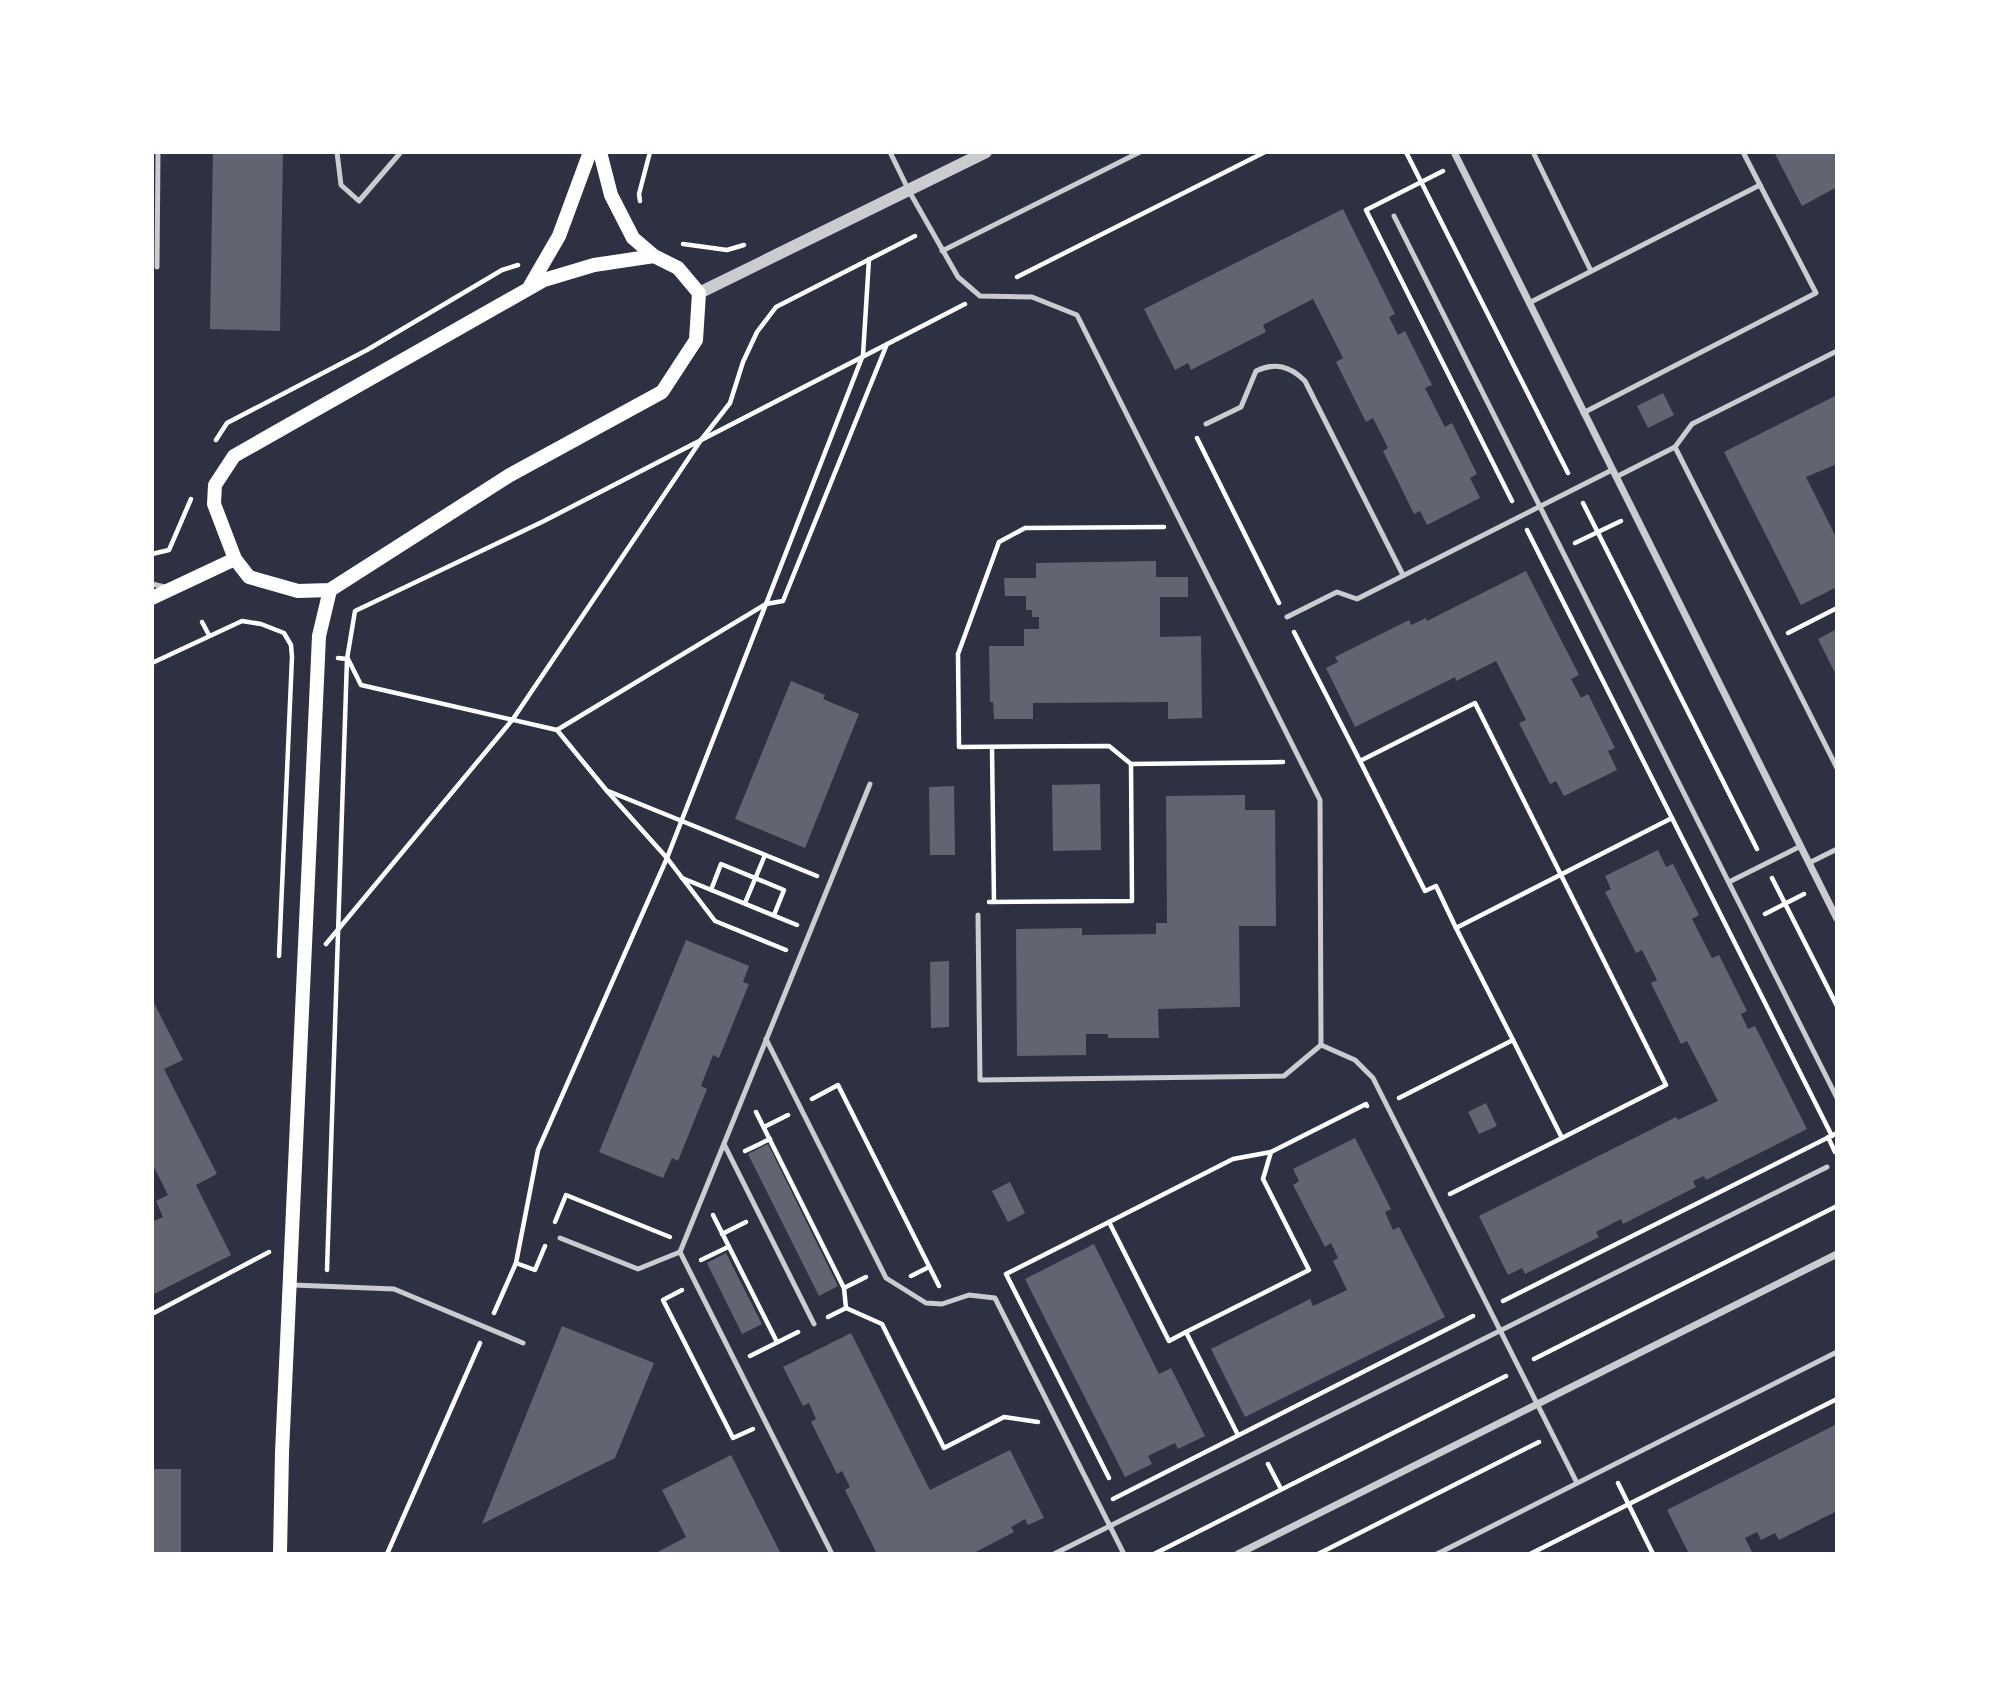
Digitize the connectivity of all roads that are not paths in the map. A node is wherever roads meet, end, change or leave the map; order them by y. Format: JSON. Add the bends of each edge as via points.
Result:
{"nodes":[{"id":1,"x":158,"y":152,"type":"edge"},
{"id":2,"x":337,"y":152,"type":"edge"},
{"id":3,"x":401,"y":152,"type":"edge"},
{"id":4,"x":590,"y":152,"type":"edge"},
{"id":5,"x":600,"y":152,"type":"edge"},
{"id":6,"x":890,"y":152,"type":"edge"},
{"id":7,"x":986,"y":152,"type":"edge"},
{"id":8,"x":1140,"y":152,"type":"edge"},
{"id":9,"x":1454,"y":152,"type":"edge"},
{"id":10,"x":1533,"y":152,"type":"edge"},
{"id":11,"x":1743,"y":152,"type":"edge"},
{"id":12,"x":1760,"y":185,"type":"junction"},
{"id":13,"x":909,"y":191,"type":"junction"},
{"id":14,"x":1394,"y":216,"type":"dead end"},
{"id":15,"x":943,"y":251,"type":"junction"},
{"id":16,"x":654,"y":256,"type":"junction"},
{"id":17,"x":157,"y":267,"type":"dead end"},
{"id":18,"x":1591,"y":271,"type":"junction"},
{"id":19,"x":527,"y":290,"type":"junction"},
{"id":20,"x":699,"y":293,"type":"junction"},
{"id":21,"x":1529,"y":303,"type":"junction"},
{"id":22,"x":1837,"y":351,"type":"edge"},
{"id":23,"x":1583,"y":413,"type":"junction"},
{"id":24,"x":1206,"y":425,"type":"dead end"},
{"id":25,"x":1675,"y":447,"type":"junction"},
{"id":26,"x":1614,"y":473,"type":"junction"},
{"id":27,"x":1540,"y":506,"type":"junction"},
{"id":28,"x":235,"y":559,"type":"junction"},
{"id":29,"x":1403,"y":575,"type":"junction"},
{"id":30,"x":152,"y":584,"type":"edge"},
{"id":31,"x":171,"y":588,"type":"junction"},
{"id":32,"x":330,"y":590,"type":"junction"},
{"id":33,"x":152,"y":598,"type":"edge"},
{"id":34,"x":1287,"y":617,"type":"road end"},
{"id":35,"x":1837,"y":768,"type":"edge"},
{"id":36,"x":870,"y":784,"type":"dead end"},
{"id":37,"x":1801,"y":846,"type":"junction"},
{"id":38,"x":1837,"y":849,"type":"edge"},
{"id":39,"x":1809,"y":863,"type":"junction"},
{"id":40,"x":1729,"y":882,"type":"junction"},
{"id":41,"x":978,"y":915,"type":"road end"},
{"id":42,"x":1837,"y":919,"type":"edge"},
{"id":43,"x":766,"y":1040,"type":"junction"},
{"id":44,"x":1321,"y":1045,"type":"junction"},
{"id":45,"x":1837,"y":1098,"type":"edge"},
{"id":46,"x":724,"y":1144,"type":"junction"},
{"id":47,"x":1827,"y":1167,"type":"dead end"},
{"id":48,"x":560,"y":1238,"type":"dead end"},
{"id":49,"x":680,"y":1252,"type":"junction"},
{"id":50,"x":1837,"y":1254,"type":"edge"},
{"id":51,"x":290,"y":1285,"type":"junction"},
{"id":52,"x":814,"y":1324,"type":"road end"},
{"id":53,"x":1501,"y":1331,"type":"junction"},
{"id":54,"x":523,"y":1343,"type":"dead end"},
{"id":55,"x":1837,"y":1352,"type":"edge"},
{"id":56,"x":1537,"y":1404,"type":"junction"},
{"id":57,"x":1577,"y":1483,"type":"junction"},
{"id":58,"x":1110,"y":1526,"type":"junction"},
{"id":59,"x":280,"y":1554,"type":"edge"},
{"id":60,"x":832,"y":1554,"type":"edge"},
{"id":61,"x":1054,"y":1554,"type":"edge"},
{"id":62,"x":1124,"y":1554,"type":"edge"},
{"id":63,"x":1238,"y":1554,"type":"edge"},
{"id":64,"x":1437,"y":1554,"type":"edge"}],
"edges":[{"from":1,"to":17,"type":"lane"},
{"from":2,"to":3,"type":"lane","via":[[341,185],[359,201]]},
{"from":4,"to":19,"type":"main road","via":[[559,236]]},
{"from":5,"to":16,"type":"main road","via":[[611,195],[633,237]]},
{"from":6,"to":13,"type":"lane"},
{"from":7,"to":13,"type":"street"},
{"from":8,"to":15,"type":"lane"},
{"from":9,"to":21,"type":"street"},
{"from":10,"to":18,"type":"lane"},
{"from":11,"to":12,"type":"lane"},
{"from":12,"to":18,"type":"lane"},
{"from":12,"to":23,"type":"lane","via":[[1816,293]]},
{"from":13,"to":15,"type":"lane"},
{"from":13,"to":20,"type":"street"},
{"from":14,"to":27,"type":"lane"},
{"from":15,"to":44,"type":"lane","via":[[958,277],[980,296],[1032,297],[1077,315],[1320,800]]},
{"from":16,"to":19,"type":"main road","via":[[594,265]]},
{"from":16,"to":20,"type":"main road","via":[[678,268]]},
{"from":18,"to":21,"type":"lane"},
{"from":19,"to":28,"type":"main road","via":[[234,456],[215,485],[214,505]]},
{"from":20,"to":32,"type":"main road","via":[[696,340],[663,392],[510,475]]},
{"from":21,"to":23,"type":"street"},
{"from":22,"to":25,"type":"lane","via":[[1692,424]]},
{"from":23,"to":26,"type":"street"},
{"from":24,"to":29,"type":"lane","via":[[1241,407],[1256,371],[1278,365],[1297,373]]},
{"from":25,"to":26,"type":"lane"},
{"from":25,"to":35,"type":"lane"},
{"from":26,"to":27,"type":"lane"},
{"from":26,"to":37,"type":"street"},
{"from":27,"to":29,"type":"lane"},
{"from":27,"to":40,"type":"lane"},
{"from":28,"to":31,"type":"main road"},
{"from":28,"to":32,"type":"main road","via":[[249,577],[298,591]]},
{"from":29,"to":34,"type":"lane","via":[[1357,599],[1337,592]]},
{"from":30,"to":31,"type":"lane"},
{"from":31,"to":33,"type":"main road"},
{"from":32,"to":51,"type":"main road","via":[[319,636]]},
{"from":36,"to":43,"type":"lane"},
{"from":37,"to":39,"type":"street"},
{"from":37,"to":40,"type":"lane"},
{"from":38,"to":39,"type":"lane"},
{"from":39,"to":42,"type":"street"},
{"from":40,"to":45,"type":"lane"},
{"from":41,"to":44,"type":"lane","via":[[980,1080],[1284,1076]]},
{"from":43,"to":46,"type":"lane"},
{"from":43,"to":58,"type":"lane","via":[[886,1278],[926,1303],[947,1303],[969,1295],[995,1298]]},
{"from":44,"to":53,"type":"lane","via":[[1355,1060],[1373,1078]]},
{"from":46,"to":49,"type":"lane"},
{"from":46,"to":52,"type":"lane"},
{"from":47,"to":53,"type":"lane"},
{"from":48,"to":49,"type":"lane","via":[[638,1269]]},
{"from":49,"to":60,"type":"lane"},
{"from":50,"to":56,"type":"street"},
{"from":51,"to":54,"type":"lane","via":[[394,1289]]},
{"from":51,"to":59,"type":"main road"},
{"from":53,"to":56,"type":"lane"},
{"from":53,"to":58,"type":"lane"},
{"from":55,"to":57,"type":"lane"},
{"from":56,"to":57,"type":"lane"},
{"from":56,"to":63,"type":"street"},
{"from":57,"to":64,"type":"lane"},
{"from":58,"to":61,"type":"lane"},
{"from":58,"to":62,"type":"lane"}]}
